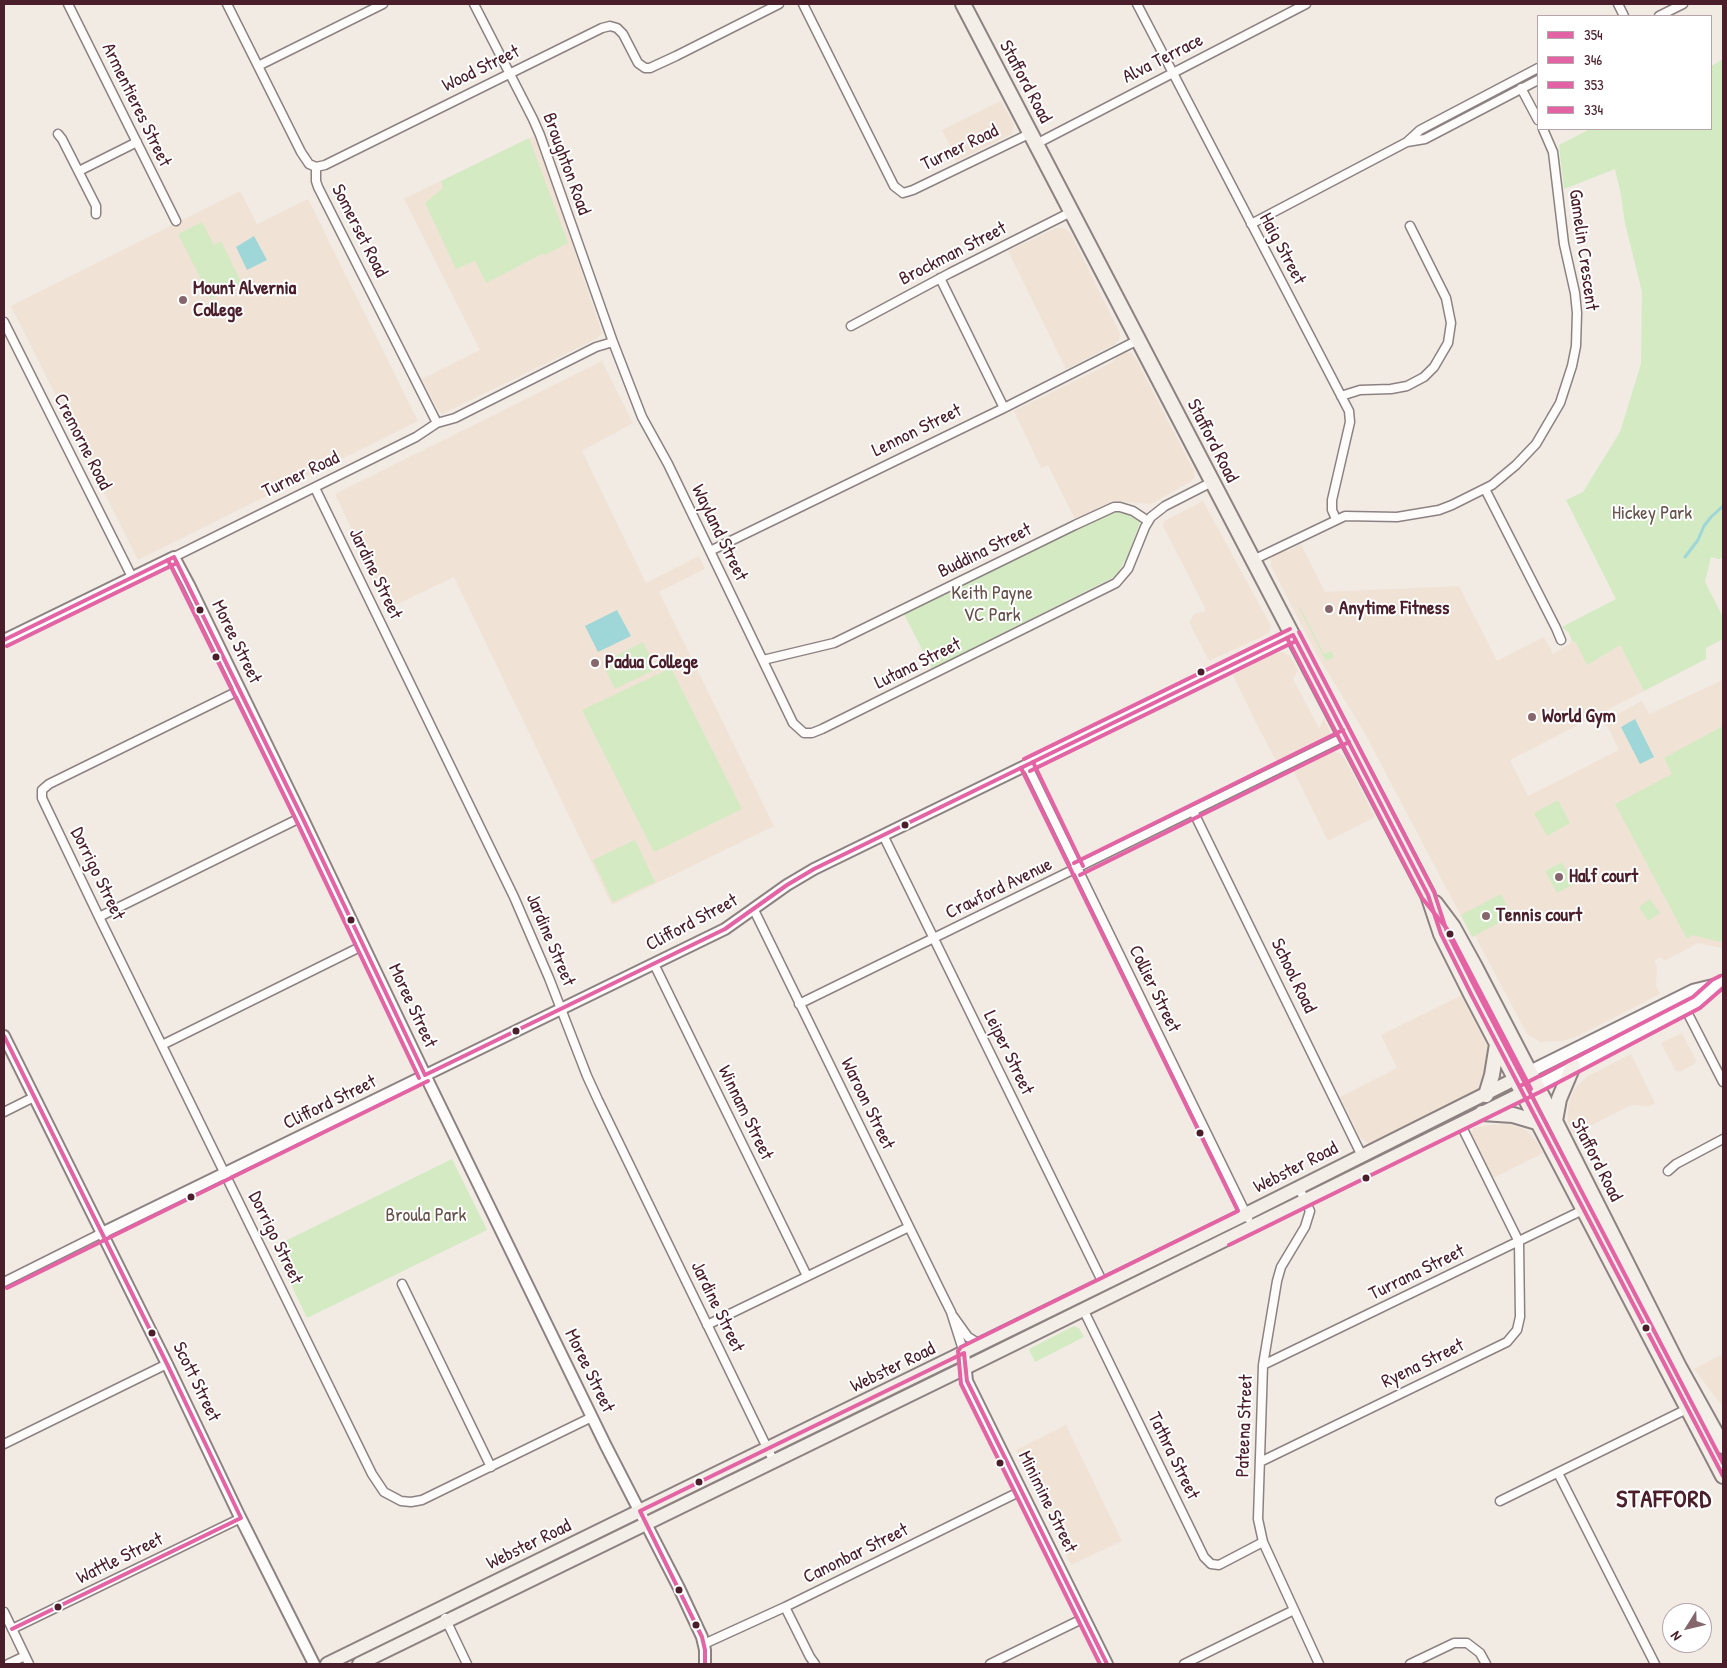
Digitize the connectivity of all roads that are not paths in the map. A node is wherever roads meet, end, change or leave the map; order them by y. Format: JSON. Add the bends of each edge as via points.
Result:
{"nodes":[{"id":1,"x":68,"y":4,"type":"edge"},
{"id":2,"x":227,"y":4,"type":"edge"},
{"id":3,"x":384,"y":4,"type":"edge"},
{"id":4,"x":474,"y":4,"type":"edge"},
{"id":5,"x":779,"y":4,"type":"edge"},
{"id":6,"x":804,"y":4,"type":"edge"},
{"id":7,"x":963,"y":4,"type":"edge"},
{"id":8,"x":1136,"y":4,"type":"edge"},
{"id":9,"x":1306,"y":4,"type":"edge"},
{"id":10,"x":1683,"y":4,"type":"edge"},
{"id":11,"x":1661,"y":15,"type":"edge"},
{"id":12,"x":258,"y":66,"type":"junction"},
{"id":13,"x":1537,"y":69,"type":"edge"},
{"id":14,"x":510,"y":73,"type":"junction"},
{"id":15,"x":1173,"y":73,"type":"junction"},
{"id":16,"x":1537,"y":80,"type":"edge"},
{"id":17,"x":1521,"y":88,"type":"junction"},
{"id":18,"x":1537,"y":118,"type":"edge"},
{"id":19,"x":1543,"y":130,"type":"edge"},
{"id":20,"x":58,"y":134,"type":"dead end"},
{"id":21,"x":1033,"y":138,"type":"junction"},
{"id":22,"x":137,"y":142,"type":"junction"},
{"id":23,"x":1407,"y":142,"type":"junction"},
{"id":24,"x":316,"y":167,"type":"junction"},
{"id":25,"x":79,"y":171,"type":"junction"},
{"id":26,"x":1071,"y":212,"type":"junction"},
{"id":27,"x":96,"y":214,"type":"dead end"},
{"id":28,"x":176,"y":221,"type":"dead end"},
{"id":29,"x":1251,"y":224,"type":"junction"},
{"id":30,"x":1410,"y":226,"type":"dead end"},
{"id":31,"x":940,"y":278,"type":"junction"},
{"id":32,"x":4,"y":322,"type":"edge"},
{"id":33,"x":851,"y":326,"type":"dead end"},
{"id":34,"x":1138,"y":340,"type":"junction"},
{"id":35,"x":613,"y":342,"type":"junction"},
{"id":36,"x":1341,"y":396,"type":"junction"},
{"id":37,"x":1004,"y":408,"type":"junction"},
{"id":38,"x":436,"y":423,"type":"junction"},
{"id":39,"x":1212,"y":482,"type":"junction"},
{"id":40,"x":315,"y":488,"type":"junction"},
{"id":41,"x":1485,"y":489,"type":"junction"},
{"id":42,"x":1336,"y":519,"type":"junction"},
{"id":43,"x":1148,"y":522,"type":"junction"},
{"id":44,"x":710,"y":551,"type":"junction"},
{"id":45,"x":174,"y":557,"type":"junction"},
{"id":46,"x":1253,"y":560,"type":"junction"},
{"id":47,"x":132,"y":577,"type":"junction"},
{"id":48,"x":1293,"y":635,"type":"junction"},
{"id":49,"x":4,"y":640,"type":"edge"},
{"id":50,"x":1561,"y":640,"type":"dead end"},
{"id":51,"x":763,"y":660,"type":"junction"},
{"id":52,"x":240,"y":690,"type":"junction"},
{"id":53,"x":804,"y":733,"type":"joint"},
{"id":54,"x":1346,"y":736,"type":"junction"},
{"id":55,"x":1027,"y":765,"type":"junction"},
{"id":56,"x":1193,"y":811,"type":"junction"},
{"id":57,"x":302,"y":817,"type":"junction"},
{"id":58,"x":883,"y":835,"type":"junction"},
{"id":59,"x":1077,"y":869,"type":"junction"},
{"id":60,"x":1428,"y":895,"type":"junction"},
{"id":61,"x":754,"y":910,"type":"junction"},
{"id":62,"x":99,"y":917,"type":"junction"},
{"id":63,"x":933,"y":938,"type":"junction"},
{"id":64,"x":364,"y":945,"type":"junction"},
{"id":65,"x":654,"y":964,"type":"junction"},
{"id":66,"x":1720,"y":983,"type":"edge"},
{"id":67,"x":1675,"y":999,"type":"junction"},
{"id":68,"x":799,"y":1004,"type":"junction"},
{"id":69,"x":561,"y":1008,"type":"junction"},
{"id":70,"x":1685,"y":1008,"type":"junction"},
{"id":71,"x":4,"y":1036,"type":"edge"},
{"id":72,"x":1497,"y":1044,"type":"junction"},
{"id":73,"x":162,"y":1045,"type":"junction"},
{"id":74,"x":1573,"y":1066,"type":"junction"},
{"id":75,"x":1530,"y":1072,"type":"junction"},
{"id":76,"x":425,"y":1075,"type":"junction"},
{"id":77,"x":1516,"y":1079,"type":"junction"},
{"id":78,"x":1723,"y":1082,"type":"edge"},
{"id":79,"x":1537,"y":1086,"type":"junction"},
{"id":80,"x":1523,"y":1092,"type":"junction"},
{"id":81,"x":1486,"y":1095,"type":"junction"},
{"id":82,"x":34,"y":1097,"type":"junction"},
{"id":83,"x":4,"y":1112,"type":"edge"},
{"id":84,"x":1482,"y":1113,"type":"junction"},
{"id":85,"x":1555,"y":1121,"type":"junction"},
{"id":86,"x":1460,"y":1123,"type":"junction"},
{"id":87,"x":1540,"y":1123,"type":"junction"},
{"id":88,"x":1723,"y":1139,"type":"edge"},
{"id":89,"x":1362,"y":1156,"type":"junction"},
{"id":90,"x":1668,"y":1171,"type":"dead end"},
{"id":91,"x":225,"y":1173,"type":"junction"},
{"id":92,"x":1299,"y":1188,"type":"junction"},
{"id":93,"x":1306,"y":1200,"type":"junction"},
{"id":94,"x":1585,"y":1209,"type":"junction"},
{"id":95,"x":1249,"y":1220,"type":"junction"},
{"id":96,"x":909,"y":1226,"type":"junction"},
{"id":97,"x":102,"y":1233,"type":"junction"},
{"id":98,"x":1519,"y":1242,"type":"junction"},
{"id":99,"x":807,"y":1276,"type":"junction"},
{"id":100,"x":4,"y":1282,"type":"edge"},
{"id":101,"x":402,"y":1284,"type":"dead end"},
{"id":102,"x":1104,"y":1284,"type":"junction"},
{"id":103,"x":1083,"y":1309,"type":"junction"},
{"id":104,"x":951,"y":1312,"type":"junction"},
{"id":105,"x":707,"y":1325,"type":"junction"},
{"id":106,"x":981,"y":1345,"type":"junction"},
{"id":107,"x":964,"y":1353,"type":"junction"},
{"id":108,"x":167,"y":1364,"type":"junction"},
{"id":109,"x":1263,"y":1365,"type":"junction"},
{"id":110,"x":965,"y":1368,"type":"junction"},
{"id":111,"x":1689,"y":1408,"type":"junction"},
{"id":112,"x":592,"y":1417,"type":"junction"},
{"id":113,"x":1722,"y":1442,"type":"edge"},
{"id":114,"x":4,"y":1444,"type":"edge"},
{"id":115,"x":768,"y":1449,"type":"junction"},
{"id":116,"x":774,"y":1462,"type":"junction"},
{"id":117,"x":1260,"y":1462,"type":"junction"},
{"id":118,"x":492,"y":1467,"type":"junction"},
{"id":119,"x":1558,"y":1472,"type":"junction"},
{"id":120,"x":1722,"y":1472,"type":"edge"},
{"id":121,"x":1021,"y":1491,"type":"junction"},
{"id":122,"x":1500,"y":1501,"type":"dead end"},
{"id":123,"x":640,"y":1512,"type":"junction"},
{"id":124,"x":241,"y":1518,"type":"junction"},
{"id":125,"x":646,"y":1524,"type":"junction"},
{"id":126,"x":1263,"y":1542,"type":"junction"},
{"id":127,"x":785,"y":1606,"type":"junction"},
{"id":128,"x":441,"y":1609,"type":"junction"},
{"id":129,"x":1294,"y":1610,"type":"junction"},
{"id":130,"x":4,"y":1612,"type":"edge"},
{"id":131,"x":1084,"y":1618,"type":"junction"},
{"id":132,"x":447,"y":1622,"type":"junction"},
{"id":133,"x":12,"y":1629,"type":"junction"},
{"id":134,"x":704,"y":1644,"type":"junction"},
{"id":135,"x":25,"y":1656,"type":"junction"},
{"id":136,"x":8,"y":1664,"type":"edge"},
{"id":137,"x":29,"y":1664,"type":"edge"},
{"id":138,"x":314,"y":1664,"type":"edge"},
{"id":139,"x":327,"y":1664,"type":"edge"},
{"id":140,"x":359,"y":1664,"type":"edge"},
{"id":141,"x":467,"y":1664,"type":"edge"},
{"id":142,"x":705,"y":1664,"type":"edge"},
{"id":143,"x":815,"y":1664,"type":"edge"},
{"id":144,"x":990,"y":1664,"type":"edge"},
{"id":145,"x":1107,"y":1664,"type":"edge"},
{"id":146,"x":1184,"y":1664,"type":"edge"},
{"id":147,"x":1320,"y":1664,"type":"edge"},
{"id":148,"x":1410,"y":1664,"type":"edge"},
{"id":149,"x":1486,"y":1664,"type":"edge"},
{"id":150,"x":1654,"y":1664,"type":"edge"}],
"edges":[{"from":1,"to":22,"type":"street","name":"Armentieres Street"},
{"from":2,"to":12,"type":"street","name":"Somerset Road"},
{"from":3,"to":12,"type":"street"},
{"from":4,"to":14,"type":"street","name":"Broughton Road"},
{"from":5,"to":14,"type":"street","name":"Wood Street","via":[[653,67],[645,68],[636,60],[621,30],[610,26]]},
{"from":6,"to":21,"type":"street","name":"Turner Road","via":[[894,186],[903,193]]},
{"from":7,"to":21,"type":"highway","name":"Stafford Road"},
{"from":8,"to":15,"type":"street","name":"Haig Street"},
{"from":9,"to":15,"type":"street","name":"Alva Terrace"},
{"from":10,"to":11,"type":"street"},
{"from":12,"to":24,"type":"street","name":"Somerset Road","via":[[305,159],[310,166]]},
{"from":13,"to":23,"type":"street","via":[[1420,130]]},
{"from":14,"to":24,"type":"street","name":"Wood Street"},
{"from":14,"to":35,"type":"street","name":"Broughton Road","via":[[540,135]]},
{"from":15,"to":21,"type":"street","name":"Alva Terrace"},
{"from":15,"to":29,"type":"street","name":"Haig Street"},
{"from":16,"to":17,"type":"street"},
{"from":17,"to":18,"type":"street"},
{"from":17,"to":23,"type":"street","via":[[1425,139]]},
{"from":19,"to":41,"type":"street","name":"Gamelin Crescent","via":[[1553,152],[1564,244],[1577,302],[1575,356],[1560,403],[1536,444],[1504,476]]},
{"from":20,"to":25,"type":"street"},
{"from":21,"to":26,"type":"highway","name":"Stafford Road"},
{"from":22,"to":25,"type":"street"},
{"from":22,"to":28,"type":"street","name":"Armentieres Street"},
{"from":23,"to":29,"type":"street"},
{"from":24,"to":38,"type":"street","name":"Somerset Road","via":[[318,187]]},
{"from":25,"to":27,"type":"street","via":[[96,206]]},
{"from":26,"to":31,"type":"street","name":"Brockman Street"},
{"from":26,"to":34,"type":"highway","name":"Stafford Road"},
{"from":29,"to":36,"type":"street","name":"Haig Street"},
{"from":30,"to":36,"type":"street","via":[[1446,298],[1451,323],[1448,343],[1434,367],[1407,386],[1356,391]]},
{"from":31,"to":33,"type":"street","name":"Brockman Street"},
{"from":31,"to":37,"type":"street"},
{"from":32,"to":47,"type":"street","name":"Cremorne Road"},
{"from":34,"to":37,"type":"street","name":"Lennon Street"},
{"from":34,"to":39,"type":"highway","name":"Stafford Road"},
{"from":35,"to":38,"type":"street","name":"Turner Road","via":[[455,418]]},
{"from":35,"to":44,"type":"street","name":"Wayland Street","via":[[642,417]]},
{"from":36,"to":42,"type":"street","name":"Haig Street","via":[[1350,418],[1332,500]]},
{"from":37,"to":44,"type":"street","name":"Lennon Street"},
{"from":38,"to":40,"type":"street","name":"Turner Road","via":[[424,433]]},
{"from":39,"to":43,"type":"street","via":[[1165,506]]},
{"from":39,"to":46,"type":"highway","name":"Stafford Road"},
{"from":40,"to":45,"type":"street","name":"Turner Road"},
{"from":40,"to":69,"type":"street","name":"Jardine Street","via":[[518,905]]},
{"from":41,"to":42,"type":"street","name":"Gamelin Crescent","via":[[1439,510],[1397,518],[1349,515]]},
{"from":41,"to":50,"type":"street"},
{"from":42,"to":46,"type":"street","name":"Gamelin Crescent"},
{"from":43,"to":51,"type":"street","name":"Buddina Street","via":[[1133,511],[1114,507],[834,643]]},
{"from":43,"to":53,"type":"street","name":"Lutana Street","via":[[1128,569],[1116,583],[822,729]]},
{"from":44,"to":51,"type":"street","name":"Wayland Street"},
{"from":45,"to":47,"type":"street","name":"Turner Road"},
{"from":45,"to":52,"type":"street","name":"Moree Street"},
{"from":46,"to":48,"type":"highway","name":"Stafford Road"},
{"from":47,"to":49,"type":"street","name":"Turner Road"},
{"from":48,"to":54,"type":"highway","name":"Stafford Road"},
{"from":48,"to":55,"type":"street","name":"Clifford Street"},
{"from":51,"to":53,"type":"street","name":"Wayland Street","via":[[793,723]]},
{"from":52,"to":57,"type":"street","name":"Moree Street"},
{"from":52,"to":62,"type":"street","name":"Dorrigo Street","via":[[42,790],[42,798]]},
{"from":54,"to":56,"type":"street","name":"Crawford Avenue"},
{"from":54,"to":60,"type":"highway","name":"Stafford Road"},
{"from":55,"to":58,"type":"street","name":"Clifford Street"},
{"from":55,"to":59,"type":"street","name":"Collier Street"},
{"from":56,"to":59,"type":"street","name":"Crawford Avenue"},
{"from":56,"to":89,"type":"street","name":"School Road"},
{"from":57,"to":62,"type":"street"},
{"from":57,"to":64,"type":"street","name":"Moree Street"},
{"from":58,"to":61,"type":"street","name":"Clifford Street","via":[[798,878]]},
{"from":58,"to":63,"type":"street","name":"Leiper Street"},
{"from":59,"to":63,"type":"street","name":"Crawford Avenue"},
{"from":59,"to":95,"type":"street","name":"Collier Street"},
{"from":60,"to":72,"type":"highway","name":"Stafford Road","via":[[1442,934]]},
{"from":60,"to":75,"type":"highway","name":"Stafford Road","via":[[1453,927]]},
{"from":61,"to":65,"type":"street","name":"Clifford Street","via":[[725,929]]},
{"from":61,"to":68,"type":"street","name":"Waroon Street"},
{"from":62,"to":73,"type":"street","name":"Dorrigo Street"},
{"from":63,"to":68,"type":"street","name":"Crawford Avenue"},
{"from":63,"to":102,"type":"street","name":"Leiper Street"},
{"from":64,"to":73,"type":"street"},
{"from":64,"to":76,"type":"street","name":"Moree Street"},
{"from":65,"to":69,"type":"street","name":"Clifford Street"},
{"from":65,"to":99,"type":"street","name":"Winnam Street"},
{"from":66,"to":67,"type":"main road","name":"Webster Road"},
{"from":66,"to":70,"type":"main road","name":"Webster Road"},
{"from":67,"to":70,"type":"street"},
{"from":67,"to":75,"type":"main road","name":"Webster Road"},
{"from":68,"to":96,"type":"street","name":"Waroon Street"},
{"from":69,"to":76,"type":"street","name":"Clifford Street"},
{"from":69,"to":105,"type":"street","name":"Jardine Street","via":[[594,1092]]},
{"from":70,"to":74,"type":"main road","name":"Webster Road"},
{"from":70,"to":78,"type":"street"},
{"from":71,"to":82,"type":"street","name":"Scott Street"},
{"from":72,"to":77,"type":"highway","name":"Stafford Road"},
{"from":72,"to":81,"type":"highway"},
{"from":73,"to":91,"type":"street","name":"Dorrigo Street"},
{"from":74,"to":79,"type":"main road","name":"Webster Road"},
{"from":74,"to":85,"type":"highway","via":[[1559,1099]]},
{"from":75,"to":77,"type":"main road","name":"Webster Road"},
{"from":75,"to":79,"type":"highway","name":"Stafford Road"},
{"from":76,"to":91,"type":"street","name":"Clifford Street"},
{"from":76,"to":112,"type":"street","name":"Moree Street"},
{"from":77,"to":80,"type":"highway","name":"Stafford Road"},
{"from":77,"to":81,"type":"main road","name":"Webster Road"},
{"from":79,"to":80,"type":"main road","name":"Webster Road"},
{"from":79,"to":85,"type":"highway","name":"Stafford Road"},
{"from":80,"to":84,"type":"main road","name":"Webster Road"},
{"from":80,"to":87,"type":"highway","name":"Stafford Road"},
{"from":81,"to":89,"type":"main road","name":"Webster Road"},
{"from":82,"to":83,"type":"street"},
{"from":82,"to":97,"type":"street","name":"Scott Street"},
{"from":84,"to":86,"type":"main road","name":"Webster Road"},
{"from":84,"to":87,"type":"highway","via":[[1513,1115]]},
{"from":85,"to":113,"type":"highway","name":"Stafford Road","via":[[1680,1367]]},
{"from":86,"to":93,"type":"main road","name":"Webster Road"},
{"from":86,"to":98,"type":"street"},
{"from":87,"to":94,"type":"highway","name":"Stafford Road"},
{"from":88,"to":90,"type":"street"},
{"from":89,"to":92,"type":"main road","name":"Webster Road"},
{"from":91,"to":97,"type":"street","name":"Clifford Street"},
{"from":91,"to":118,"type":"street","name":"Dorrigo Street","via":[[372,1474],[384,1492],[402,1501],[422,1500]]},
{"from":92,"to":93,"type":"street"},
{"from":92,"to":95,"type":"main road","name":"Webster Road"},
{"from":93,"to":95,"type":"main road","name":"Webster Road"},
{"from":93,"to":109,"type":"street","name":"Pateena Street","via":[[1310,1211],[1308,1220],[1281,1267],[1277,1281]]},
{"from":94,"to":98,"type":"street","name":"Turrana Street"},
{"from":94,"to":111,"type":"highway","name":"Stafford Road"},
{"from":95,"to":102,"type":"main road","name":"Webster Road"},
{"from":95,"to":103,"type":"main road","name":"Webster Road"},
{"from":96,"to":99,"type":"street"},
{"from":96,"to":104,"type":"street","name":"Waroon Street"},
{"from":97,"to":100,"type":"street"},
{"from":97,"to":108,"type":"street","name":"Scott Street"},
{"from":98,"to":109,"type":"street","name":"Turrana Street"},
{"from":98,"to":117,"type":"street","name":"Ryena Street","via":[[1520,1317],[1517,1330],[1507,1342]]},
{"from":99,"to":105,"type":"street"},
{"from":101,"to":118,"type":"street"},
{"from":102,"to":106,"type":"main road","name":"Webster Road"},
{"from":103,"to":110,"type":"main road","name":"Webster Road"},
{"from":103,"to":126,"type":"street","name":"Tathra Street","via":[[1204,1557],[1211,1564],[1218,1564]]},
{"from":104,"to":106,"type":"street","name":"Waroon Street","via":[[968,1337]]},
{"from":104,"to":107,"type":"street","name":"Waroon Street"},
{"from":105,"to":115,"type":"street","name":"Jardine Street"},
{"from":106,"to":107,"type":"main road","name":"Webster Road"},
{"from":107,"to":110,"type":"street","name":"Minimine Street"},
{"from":107,"to":115,"type":"main road","name":"Webster Road"},
{"from":108,"to":114,"type":"street"},
{"from":108,"to":124,"type":"street","name":"Scott Street"},
{"from":109,"to":117,"type":"street","name":"Pateena Street"},
{"from":110,"to":116,"type":"main road","name":"Webster Road"},
{"from":110,"to":121,"type":"street","name":"Minimine Street","via":[[967,1381]]},
{"from":111,"to":119,"type":"street"},
{"from":111,"to":120,"type":"highway","name":"Stafford Road"},
{"from":112,"to":118,"type":"street","name":"Dorrigo Street"},
{"from":112,"to":123,"type":"street","name":"Moree Street"},
{"from":115,"to":116,"type":"street","name":"Jardine Street"},
{"from":115,"to":123,"type":"main road","name":"Webster Road"},
{"from":116,"to":125,"type":"main road","name":"Webster Road"},
{"from":117,"to":126,"type":"street","name":"Pateena Street","via":[[1258,1519]]},
{"from":119,"to":122,"type":"street"},
{"from":119,"to":150,"type":"street"},
{"from":121,"to":127,"type":"street","name":"Canonbar Street"},
{"from":121,"to":131,"type":"street","name":"Minimine Street"},
{"from":123,"to":125,"type":"street","name":"Moree Street"},
{"from":123,"to":128,"type":"main road","name":"Webster Road"},
{"from":124,"to":133,"type":"street","name":"Wattle Street"},
{"from":124,"to":138,"type":"street","name":"Scott Street"},
{"from":125,"to":132,"type":"main road","name":"Webster Road"},
{"from":125,"to":134,"type":"street","name":"Moree Street"},
{"from":126,"to":129,"type":"street","name":"Pateena Street"},
{"from":127,"to":134,"type":"street","name":"Canonbar Street"},
{"from":127,"to":143,"type":"street"},
{"from":128,"to":132,"type":"street"},
{"from":128,"to":139,"type":"main road","name":"Webster Road"},
{"from":129,"to":146,"type":"street"},
{"from":129,"to":147,"type":"street","name":"Pateena Street"},
{"from":130,"to":133,"type":"street"},
{"from":131,"to":144,"type":"street"},
{"from":131,"to":145,"type":"street","name":"Minimine Street"},
{"from":132,"to":140,"type":"main road","name":"Webster Road"},
{"from":132,"to":141,"type":"street"},
{"from":133,"to":135,"type":"street"},
{"from":134,"to":142,"type":"street"},
{"from":135,"to":136,"type":"street"},
{"from":135,"to":137,"type":"street"},
{"from":148,"to":149,"type":"street","via":[[1454,1642],[1467,1643],[1480,1653]]}]}
